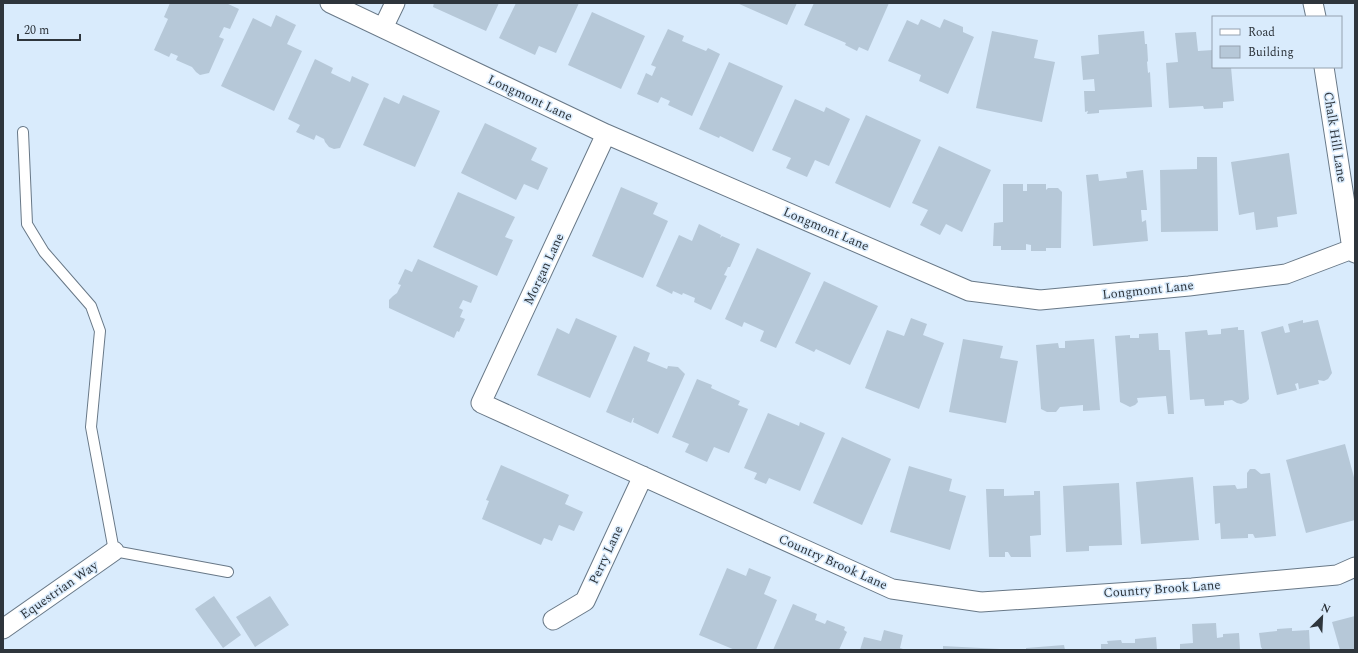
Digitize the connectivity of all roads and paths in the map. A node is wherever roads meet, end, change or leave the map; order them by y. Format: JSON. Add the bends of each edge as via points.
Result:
{"nodes":[{"id":1,"x":330,"y":3,"type":"edge"},
{"id":2,"x":395,"y":3,"type":"edge"},
{"id":3,"x":1313,"y":3,"type":"edge"},
{"id":4,"x":1316,"y":16,"type":"edge"},
{"id":5,"x":383,"y":28,"type":"junction"},
{"id":6,"x":1324,"y":68,"type":"edge"},
{"id":7,"x":23,"y":132,"type":"dead end"},
{"id":8,"x":606,"y":134,"type":"junction"},
{"id":9,"x":1354,"y":251,"type":"edge"},
{"id":10,"x":481,"y":403,"type":"joint"},
{"id":11,"x":643,"y":476,"type":"junction"},
{"id":12,"x":114,"y":551,"type":"junction"},
{"id":13,"x":1355,"y":567,"type":"edge"},
{"id":14,"x":228,"y":572,"type":"dead end"},
{"id":15,"x":553,"y":620,"type":"dead end"},
{"id":16,"x":3,"y":629,"type":"edge"}],
"edges":[{"from":1,"to":5,"type":"street","name":"Longmont Lane"},
{"from":2,"to":5,"type":"street"},
{"from":3,"to":4,"type":"street"},
{"from":5,"to":8,"type":"street","name":"Longmont Lane"},
{"from":6,"to":9,"type":"street","name":"Chalk Hill Lane"},
{"from":7,"to":12,"type":"lane","via":[[27,224],[44,252],[90,306],[100,331],[91,427]]},
{"from":8,"to":9,"type":"street","name":"Longmont Lane","via":[[969,291],[1040,300],[1189,286],[1286,274]]},
{"from":8,"to":10,"type":"street","name":"Morgan Lane"},
{"from":10,"to":11,"type":"street","name":"Country Brook Lane"},
{"from":11,"to":13,"type":"street","name":"Country Brook Lane","via":[[892,589],[981,602],[1337,575]]},
{"from":11,"to":15,"type":"street","name":"Perry Lane","via":[[585,601]]},
{"from":12,"to":14,"type":"lane"},
{"from":12,"to":16,"type":"street","name":"Equestrian Way"}]}
